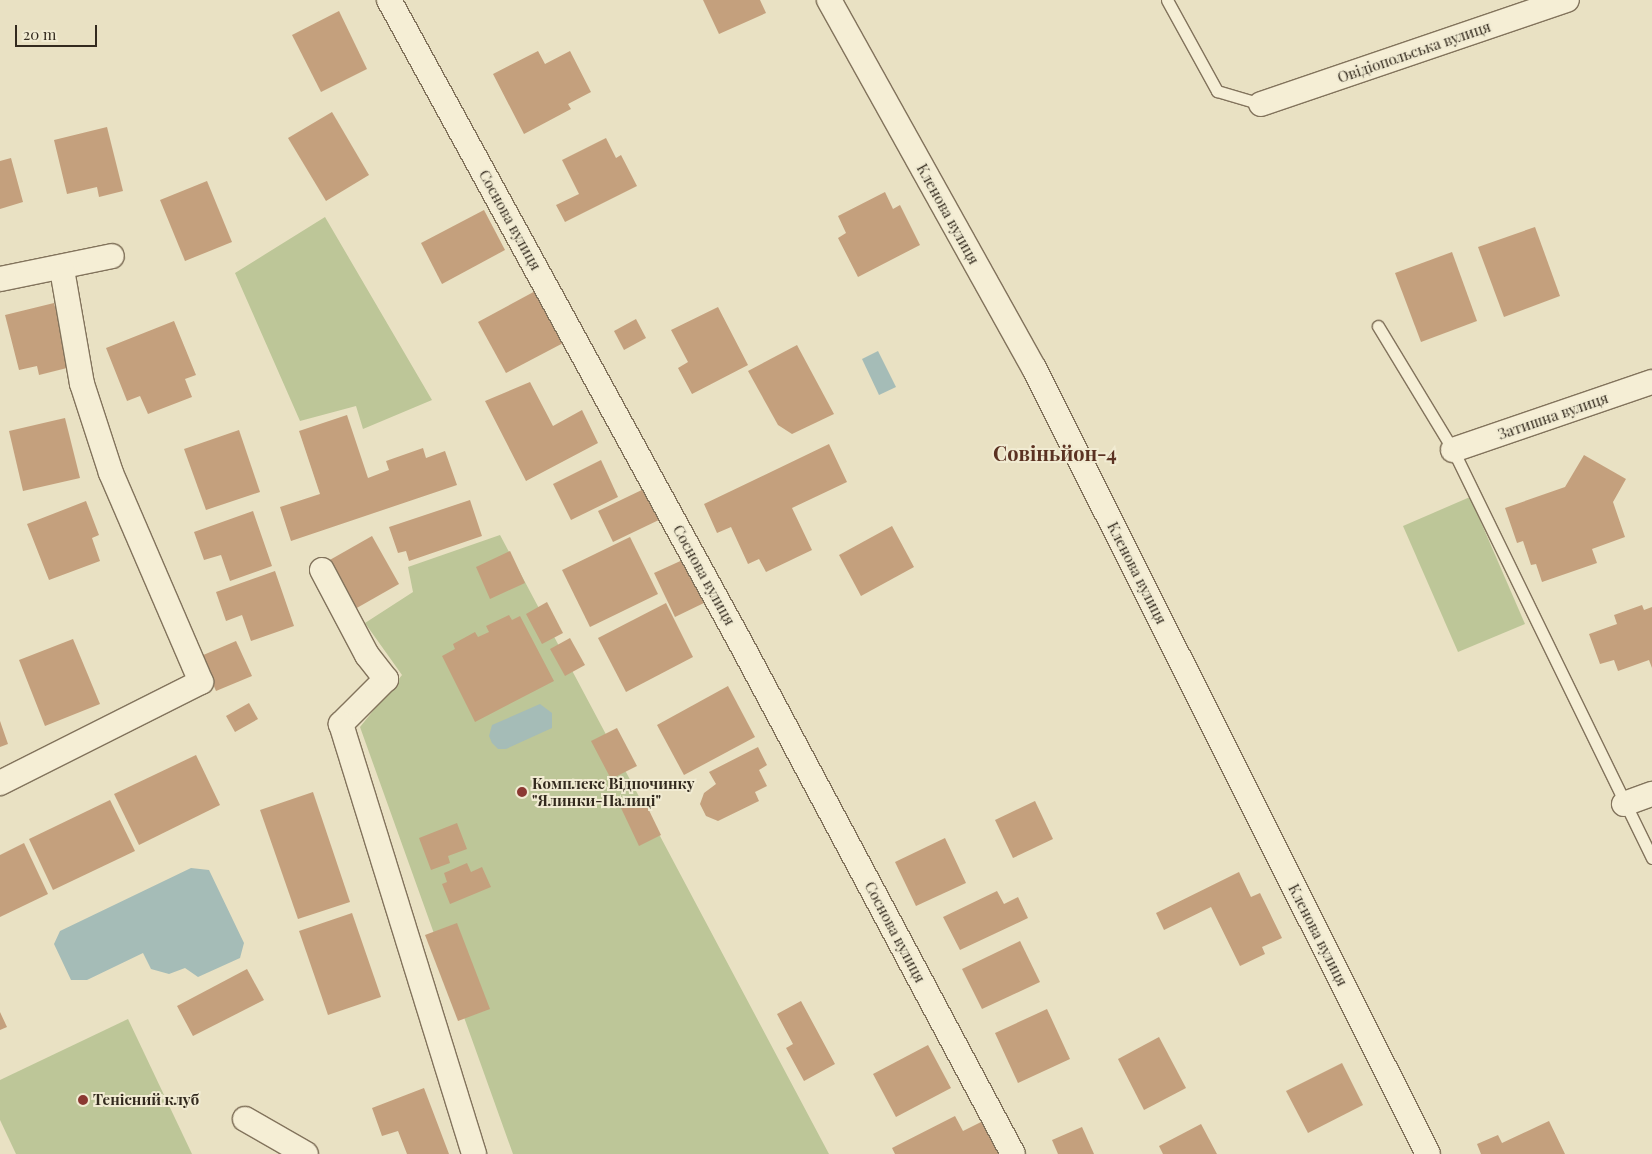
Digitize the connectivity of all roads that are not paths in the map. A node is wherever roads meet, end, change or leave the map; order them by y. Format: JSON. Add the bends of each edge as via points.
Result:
{"nodes":[{"id":1,"x":389,"y":0,"type":"edge"},
{"id":2,"x":828,"y":0,"type":"edge"},
{"id":3,"x":1167,"y":0,"type":"edge"},
{"id":4,"x":1567,"y":0,"type":"edge"},
{"id":5,"x":1261,"y":104,"type":"joint"},
{"id":6,"x":112,"y":256,"type":"dead end"},
{"id":7,"x":62,"y":269,"type":"junction"},
{"id":8,"x":0,"y":279,"type":"edge"},
{"id":9,"x":1378,"y":326,"type":"dead end"},
{"id":10,"x":1652,"y":382,"type":"edge"},
{"id":11,"x":1453,"y":450,"type":"junction"},
{"id":12,"x":322,"y":570,"type":"dead end"},
{"id":13,"x":0,"y":783,"type":"edge"},
{"id":14,"x":1652,"y":794,"type":"edge"},
{"id":15,"x":1624,"y":804,"type":"junction"},
{"id":16,"x":1652,"y":858,"type":"edge"},
{"id":17,"x":245,"y":1118,"type":"dead end"},
{"id":18,"x":306,"y":1154,"type":"edge"},
{"id":19,"x":474,"y":1154,"type":"edge"},
{"id":20,"x":1013,"y":1154,"type":"edge"},
{"id":21,"x":1428,"y":1154,"type":"edge"}],
"edges":[{"from":1,"to":20,"type":"street","name":"Соснова вулиця","via":[[739,640]]},
{"from":2,"to":21,"type":"street","name":"Кленова вулиця","via":[[1034,368]]},
{"from":3,"to":5,"type":"lane","via":[[1217,91]]},
{"from":4,"to":5,"type":"street","name":"Овідіопольська вулиця"},
{"from":6,"to":7,"type":"street"},
{"from":7,"to":8,"type":"street"},
{"from":7,"to":13,"type":"street","via":[[82,384],[111,473],[201,682]]},
{"from":9,"to":11,"type":"lane"},
{"from":10,"to":11,"type":"street","name":"Затишна вулиця"},
{"from":11,"to":15,"type":"lane"},
{"from":12,"to":19,"type":"street","via":[[367,655],[386,679],[341,724]]},
{"from":14,"to":15,"type":"street"},
{"from":15,"to":16,"type":"lane"},
{"from":17,"to":18,"type":"street"}]}
